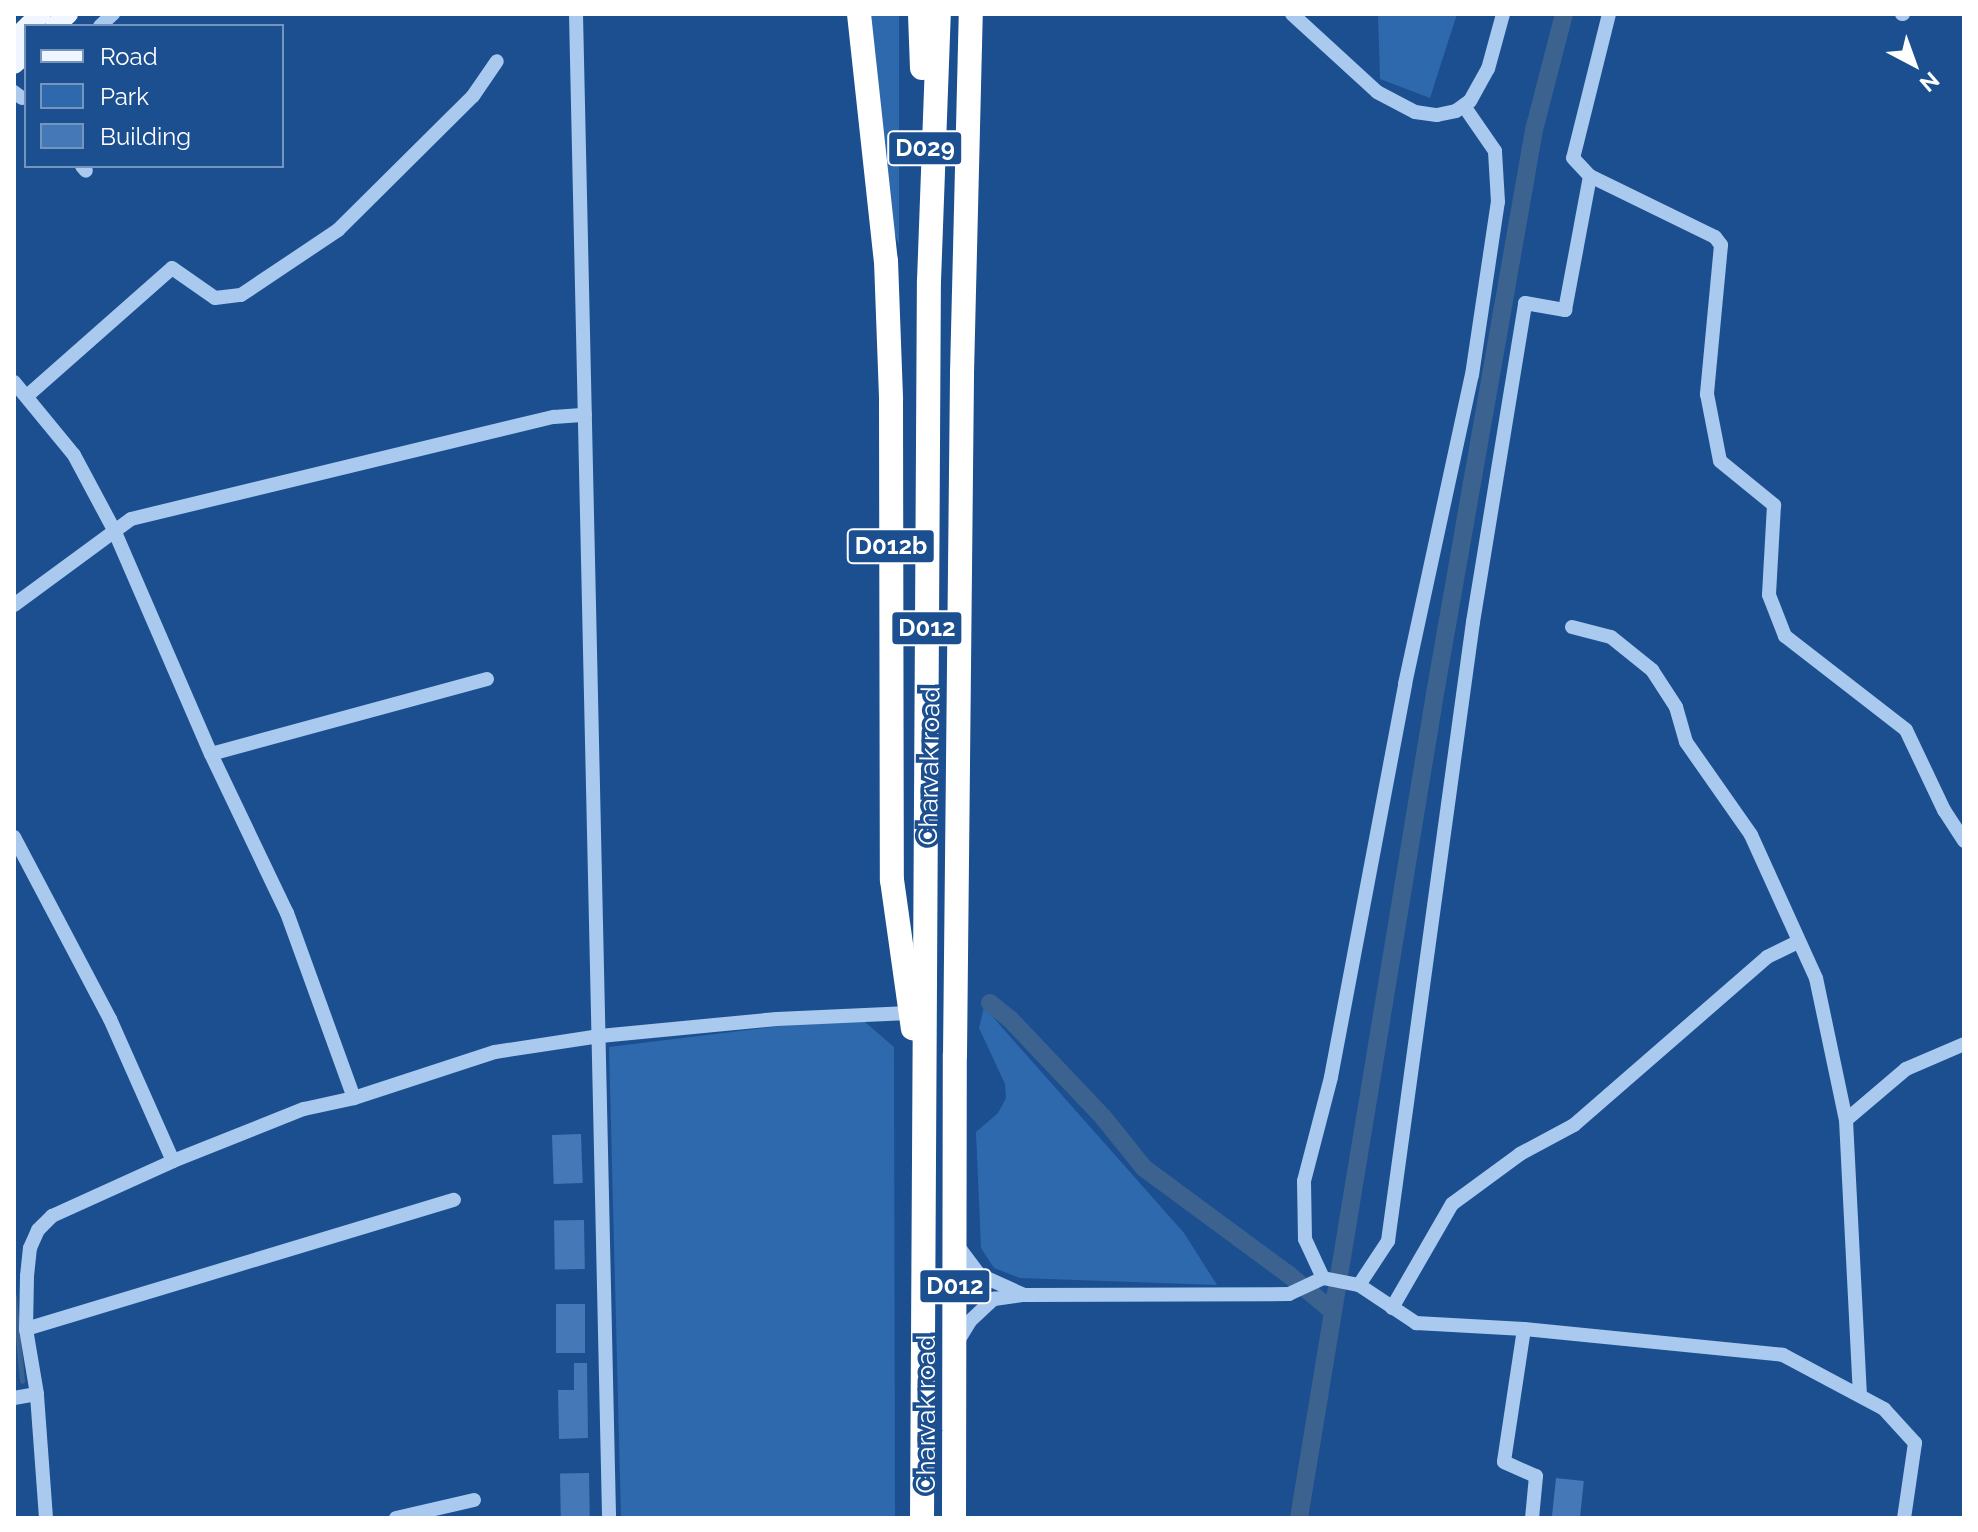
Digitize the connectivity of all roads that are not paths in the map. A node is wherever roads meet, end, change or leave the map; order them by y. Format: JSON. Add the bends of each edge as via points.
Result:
{"nodes":[{"id":1,"x":576,"y":14,"type":"edge"},
{"id":2,"x":859,"y":14,"type":"edge"},
{"id":3,"x":920,"y":14,"type":"edge"},
{"id":4,"x":939,"y":14,"type":"edge"},
{"id":5,"x":971,"y":14,"type":"edge"},
{"id":6,"x":1292,"y":14,"type":"edge"},
{"id":7,"x":1503,"y":14,"type":"edge"},
{"id":8,"x":1609,"y":14,"type":"edge"},
{"id":9,"x":497,"y":61,"type":"dead end"},
{"id":10,"x":1464,"y":106,"type":"junction"},
{"id":11,"x":1590,"y":176,"type":"junction"},
{"id":12,"x":929,"y":281,"type":"junction"},
{"id":13,"x":14,"y":382,"type":"edge"},
{"id":14,"x":27,"y":396,"type":"junction"},
{"id":15,"x":585,"y":415,"type":"junction"},
{"id":16,"x":114,"y":530,"type":"junction"},
{"id":17,"x":14,"y":605,"type":"edge"},
{"id":18,"x":1572,"y":627,"type":"dead end"},
{"id":19,"x":487,"y":679,"type":"dead end"},
{"id":20,"x":211,"y":754,"type":"junction"},
{"id":21,"x":14,"y":837,"type":"edge"},
{"id":22,"x":1964,"y":841,"type":"edge"},
{"id":23,"x":1798,"y":942,"type":"junction"},
{"id":24,"x":909,"y":1013,"type":"junction"},
{"id":25,"x":600,"y":1036,"type":"junction"},
{"id":26,"x":1964,"y":1044,"type":"edge"},
{"id":27,"x":923,"y":1076,"type":"junction"},
{"id":28,"x":354,"y":1098,"type":"junction"},
{"id":29,"x":1846,"y":1120,"type":"junction"},
{"id":30,"x":173,"y":1161,"type":"junction"},
{"id":31,"x":454,"y":1200,"type":"dead end"},
{"id":32,"x":955,"y":1241,"type":"junction"},
{"id":33,"x":1323,"y":1278,"type":"junction"},
{"id":34,"x":1359,"y":1285,"type":"junction"},
{"id":35,"x":1024,"y":1295,"type":"junction"},
{"id":36,"x":1392,"y":1308,"type":"junction"},
{"id":37,"x":26,"y":1329,"type":"junction"},
{"id":38,"x":1524,"y":1329,"type":"junction"},
{"id":39,"x":955,"y":1353,"type":"junction"},
{"id":40,"x":37,"y":1394,"type":"junction"},
{"id":41,"x":1860,"y":1396,"type":"junction"},
{"id":42,"x":14,"y":1398,"type":"edge"},
{"id":43,"x":474,"y":1500,"type":"dead end"},
{"id":44,"x":46,"y":1518,"type":"edge"},
{"id":45,"x":396,"y":1518,"type":"edge"},
{"id":46,"x":609,"y":1518,"type":"edge"},
{"id":47,"x":922,"y":1518,"type":"edge"},
{"id":48,"x":954,"y":1518,"type":"edge"},
{"id":49,"x":1532,"y":1518,"type":"edge"},
{"id":50,"x":1904,"y":1518,"type":"edge"}],
"edges":[{"from":1,"to":15,"type":"street"},
{"from":2,"to":24,"type":"highway","number":"D012b","via":[[886,261],[892,880]]},
{"from":3,"to":12,"type":"highway","name":"Charvak road","number":"D029"},
{"from":4,"to":12,"type":"highway","name":"Charvak road","number":"D012"},
{"from":5,"to":32,"type":"highway","name":"Charvak road","number":"D012","via":[[962,373]]},
{"from":6,"to":10,"type":"street","via":[[1361,79],[1394,102],[1437,115]]},
{"from":7,"to":10,"type":"street","via":[[1488,69]]},
{"from":8,"to":11,"type":"street","via":[[1573,158]]},
{"from":9,"to":14,"type":"street","via":[[473,96],[338,230],[241,295],[215,298],[172,268]]},
{"from":10,"to":33,"type":"street","via":[[1495,151],[1498,202],[1472,375],[1405,684],[1331,1077],[1304,1181],[1305,1239]]},
{"from":11,"to":22,"type":"street","via":[[1715,237],[1721,245],[1707,394],[1720,461],[1774,505],[1769,595],[1785,636],[1906,730]]},
{"from":11,"to":34,"type":"street","via":[[1565,310],[1525,303],[1473,622],[1388,1241]]},
{"from":12,"to":27,"type":"highway","name":"Charvak road","number":"D012"},
{"from":13,"to":14,"type":"street"},
{"from":14,"to":16,"type":"street","via":[[74,455]]},
{"from":15,"to":16,"type":"street","via":[[554,417],[131,519]]},
{"from":15,"to":25,"type":"street"},
{"from":16,"to":17,"type":"street"},
{"from":16,"to":20,"type":"street"},
{"from":18,"to":23,"type":"street","via":[[1611,637],[1652,670],[1676,707],[1686,742],[1751,835]]},
{"from":19,"to":20,"type":"street"},
{"from":20,"to":28,"type":"street","via":[[287,913]]},
{"from":21,"to":30,"type":"street","via":[[110,1019]]},
{"from":23,"to":29,"type":"street","via":[[1816,978]]},
{"from":23,"to":36,"type":"street","via":[[1767,957],[1574,1125],[1520,1154],[1452,1204]]},
{"from":24,"to":25,"type":"street"},
{"from":24,"to":27,"type":"highway","number":"D012b"},
{"from":25,"to":28,"type":"street","via":[[495,1052]]},
{"from":25,"to":46,"type":"street"},
{"from":26,"to":29,"type":"street","via":[[1906,1069]]},
{"from":27,"to":47,"type":"highway","name":"Charvak road","number":"D012"},
{"from":28,"to":30,"type":"street","via":[[304,1109]]},
{"from":29,"to":41,"type":"street"},
{"from":30,"to":37,"type":"street","via":[[52,1216],[38,1230],[30,1248]]},
{"from":31,"to":37,"type":"street"},
{"from":32,"to":35,"type":"street","via":[[980,1275]]},
{"from":32,"to":39,"type":"highway","name":"Charvak road","number":"D012"},
{"from":33,"to":34,"type":"street"},
{"from":33,"to":35,"type":"street","via":[[1289,1294]]},
{"from":34,"to":36,"type":"street"},
{"from":35,"to":39,"type":"street","via":[[994,1299],[977,1312]]},
{"from":36,"to":38,"type":"street","via":[[1416,1323]]},
{"from":37,"to":40,"type":"street"},
{"from":38,"to":41,"type":"street","via":[[1783,1355]]},
{"from":38,"to":49,"type":"street","via":[[1504,1462],[1536,1476]]},
{"from":39,"to":48,"type":"highway","name":"Charvak road","number":"D012"},
{"from":40,"to":42,"type":"street"},
{"from":40,"to":44,"type":"street"},
{"from":41,"to":50,"type":"street","via":[[1884,1409],[1915,1443]]},
{"from":43,"to":45,"type":"street"}]}
